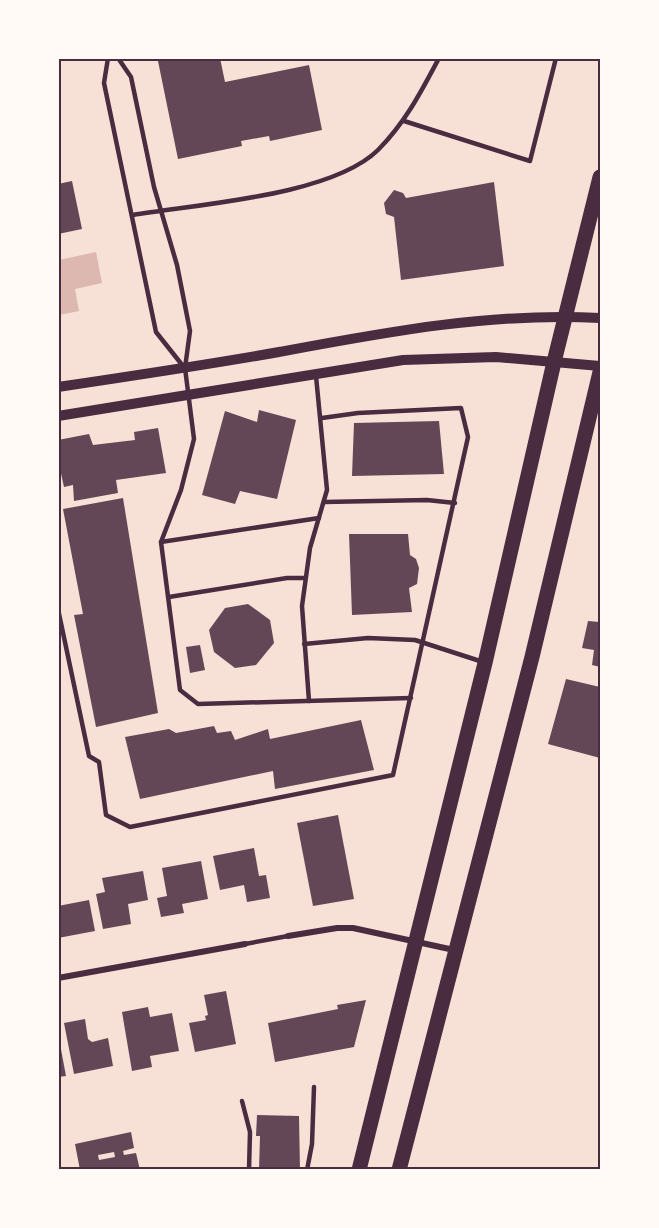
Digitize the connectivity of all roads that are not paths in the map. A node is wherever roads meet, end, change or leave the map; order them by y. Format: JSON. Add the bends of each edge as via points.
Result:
{"nodes":[{"id":1,"x":108,"y":58,"type":"edge"},
{"id":2,"x":118,"y":58,"type":"edge"},
{"id":3,"x":439,"y":58,"type":"edge"},
{"id":4,"x":556,"y":58,"type":"edge"},
{"id":5,"x":404,"y":121,"type":"junction"},
{"id":6,"x":600,"y":177,"type":"edge"},
{"id":7,"x":159,"y":211,"type":"junction"},
{"id":8,"x":133,"y":215,"type":"junction"},
{"id":9,"x":565,"y":316,"type":"junction"},
{"id":10,"x":600,"y":318,"type":"edge"},
{"id":11,"x":554,"y":362,"type":"junction"},
{"id":12,"x":600,"y":366,"type":"edge"},
{"id":13,"x":185,"y":368,"type":"junction"},
{"id":14,"x":600,"y":372,"type":"edge"},
{"id":15,"x":316,"y":376,"type":"junction"},
{"id":16,"x":58,"y":387,"type":"edge"},
{"id":17,"x":188,"y":394,"type":"junction"},
{"id":18,"x":58,"y":416,"type":"edge"},
{"id":19,"x":322,"y":418,"type":"junction"},
{"id":20,"x":324,"y":502,"type":"junction"},
{"id":21,"x":455,"y":503,"type":"junction"},
{"id":22,"x":319,"y":518,"type":"junction"},
{"id":23,"x":161,"y":542,"type":"junction"},
{"id":24,"x":305,"y":578,"type":"junction"},
{"id":25,"x":169,"y":597,"type":"junction"},
{"id":26,"x":58,"y":609,"type":"edge"},
{"id":27,"x":421,"y":642,"type":"junction"},
{"id":28,"x":304,"y":644,"type":"junction"},
{"id":29,"x":484,"y":663,"type":"junction"},
{"id":30,"x":411,"y":698,"type":"junction"},
{"id":31,"x":309,"y":701,"type":"junction"},
{"id":32,"x":288,"y":936,"type":"joint"},
{"id":33,"x":415,"y":942,"type":"junction"},
{"id":34,"x":244,"y":944,"type":"joint"},
{"id":35,"x":454,"y":950,"type":"junction"},
{"id":36,"x":58,"y":978,"type":"edge"},
{"id":37,"x":314,"y":1087,"type":"dead end"},
{"id":38,"x":242,"y":1101,"type":"dead end"},
{"id":39,"x":249,"y":1170,"type":"edge"},
{"id":40,"x":307,"y":1170,"type":"edge"},
{"id":41,"x":359,"y":1170,"type":"edge"},
{"id":42,"x":399,"y":1170,"type":"edge"}],
"edges":[{"from":1,"to":8,"type":"lane","via":[[105,82]]},
{"from":2,"to":7,"type":"lane","via":[[131,77]]},
{"from":3,"to":5,"type":"lane"},
{"from":4,"to":5,"type":"lane","via":[[530,161]]},
{"from":5,"to":7,"type":"lane","via":[[376,151],[342,175],[274,192]]},
{"from":6,"to":9,"type":"main road"},
{"from":7,"to":8,"type":"lane"},
{"from":7,"to":13,"type":"lane","via":[[177,265],[190,332]]},
{"from":8,"to":13,"type":"lane","via":[[156,332]]},
{"from":9,"to":10,"type":"street"},
{"from":9,"to":11,"type":"main road"},
{"from":9,"to":13,"type":"street","via":[[424,326]]},
{"from":11,"to":12,"type":"street"},
{"from":11,"to":15,"type":"street","via":[[496,357],[425,358]]},
{"from":11,"to":29,"type":"main road"},
{"from":13,"to":16,"type":"street"},
{"from":13,"to":17,"type":"lane"},
{"from":14,"to":35,"type":"main road","via":[[532,657]]},
{"from":15,"to":17,"type":"street"},
{"from":15,"to":19,"type":"lane"},
{"from":17,"to":18,"type":"street"},
{"from":17,"to":23,"type":"lane","via":[[194,439],[181,490]]},
{"from":19,"to":20,"type":"lane","via":[[327,490]]},
{"from":19,"to":21,"type":"lane","via":[[462,408],[468,437]]},
{"from":20,"to":21,"type":"lane"},
{"from":20,"to":22,"type":"lane"},
{"from":21,"to":27,"type":"lane"},
{"from":22,"to":23,"type":"lane"},
{"from":22,"to":24,"type":"lane"},
{"from":23,"to":25,"type":"lane"},
{"from":24,"to":25,"type":"lane"},
{"from":24,"to":28,"type":"lane"},
{"from":25,"to":31,"type":"lane","via":[[180,690],[198,704]]},
{"from":26,"to":30,"type":"lane","via":[[89,756],[99,762],[106,815],[130,827],[393,775]]},
{"from":27,"to":28,"type":"lane","via":[[368,638]]},
{"from":27,"to":29,"type":"lane"},
{"from":27,"to":30,"type":"lane"},
{"from":28,"to":31,"type":"lane"},
{"from":29,"to":33,"type":"main road"},
{"from":30,"to":31,"type":"lane"},
{"from":32,"to":33,"type":"street","via":[[345,927]]},
{"from":32,"to":34,"type":"lane"},
{"from":33,"to":35,"type":"street"},
{"from":33,"to":41,"type":"main road"},
{"from":34,"to":36,"type":"street"},
{"from":35,"to":42,"type":"main road"},
{"from":37,"to":40,"type":"lane"},
{"from":38,"to":39,"type":"lane","via":[[250,1132]]}]}
